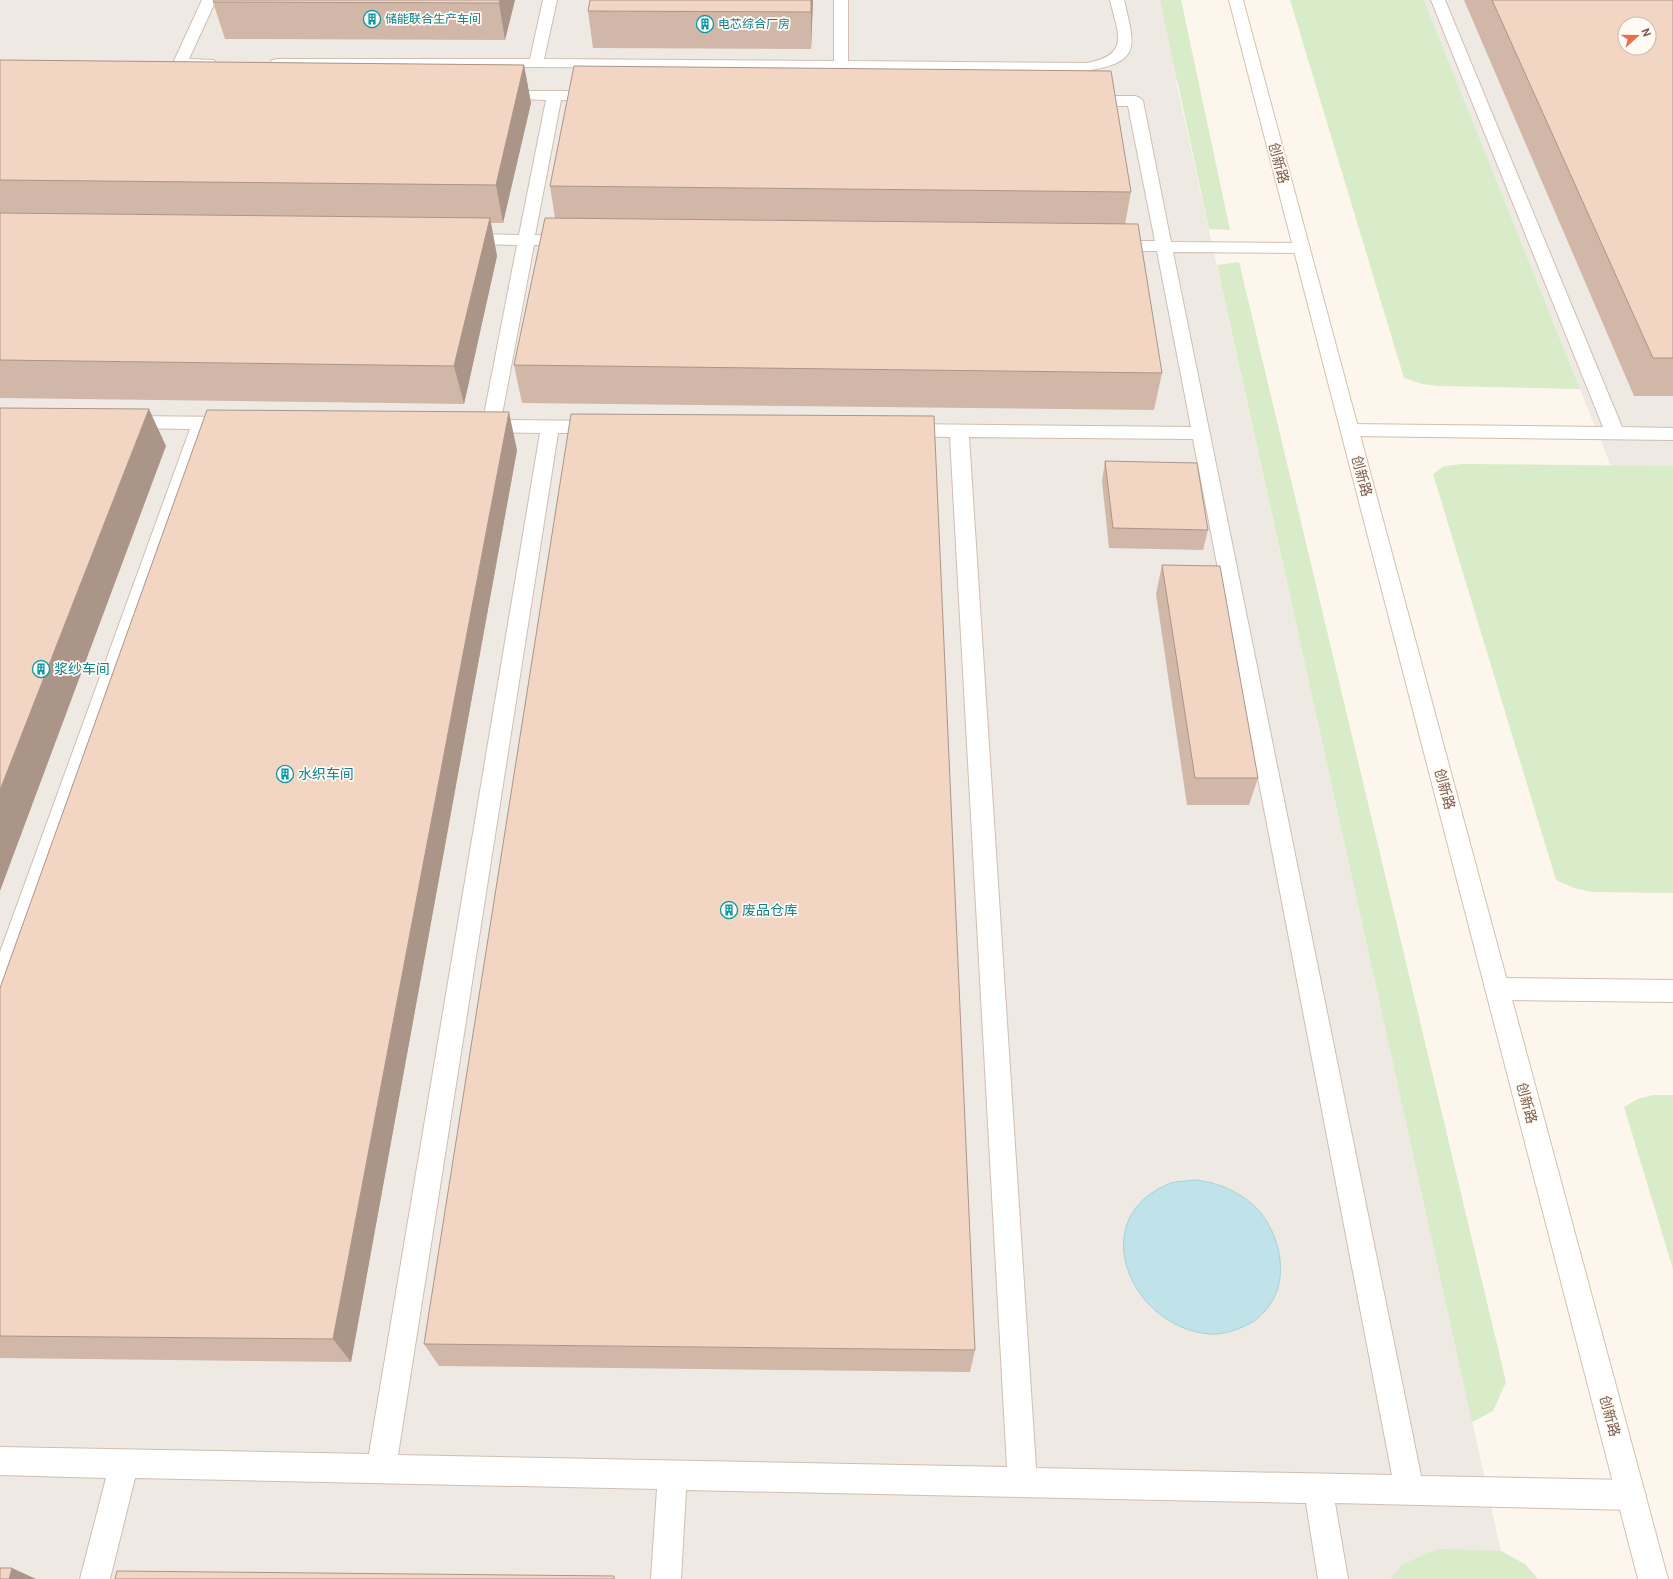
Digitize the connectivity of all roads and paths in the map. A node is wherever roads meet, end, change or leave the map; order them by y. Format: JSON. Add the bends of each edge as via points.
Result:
{"nodes":[{"id":1,"x":209,"y":0,"type":"edge"},
{"id":2,"x":550,"y":0,"type":"edge"},
{"id":3,"x":841,"y":0,"type":"edge"},
{"id":4,"x":1117,"y":0,"type":"edge"},
{"id":5,"x":1236,"y":0,"type":"edge"},
{"id":6,"x":1438,"y":0,"type":"edge"},
{"id":7,"x":164,"y":63,"type":"edge"},
{"id":8,"x":180,"y":63,"type":"junction"},
{"id":9,"x":220,"y":63,"type":"edge"},
{"id":10,"x":267,"y":63,"type":"edge"},
{"id":11,"x":536,"y":63,"type":"junction"},
{"id":12,"x":841,"y":65,"type":"junction"},
{"id":13,"x":483,"y":94,"type":"edge"},
{"id":14,"x":554,"y":95,"type":"junction"},
{"id":15,"x":610,"y":96,"type":"edge"},
{"id":16,"x":1071,"y":100,"type":"edge"},
{"id":17,"x":447,"y":239,"type":"edge"},
{"id":18,"x":526,"y":240,"type":"junction"},
{"id":19,"x":590,"y":241,"type":"edge"},
{"id":20,"x":1092,"y":246,"type":"edge"},
{"id":21,"x":1164,"y":247,"type":"junction"},
{"id":22,"x":1302,"y":248,"type":"junction"},
{"id":23,"x":108,"y":422,"type":"edge"},
{"id":24,"x":202,"y":423,"type":"junction"},
{"id":25,"x":248,"y":423,"type":"edge"},
{"id":26,"x":467,"y":426,"type":"edge"},
{"id":27,"x":491,"y":426,"type":"junction"},
{"id":28,"x":550,"y":427,"type":"junction"},
{"id":29,"x":613,"y":427,"type":"edge"},
{"id":30,"x":888,"y":430,"type":"edge"},
{"id":31,"x":1350,"y":430,"type":"junction"},
{"id":32,"x":959,"y":431,"type":"junction"},
{"id":33,"x":1201,"y":433,"type":"junction"},
{"id":34,"x":1615,"y":433,"type":"junction"},
{"id":35,"x":1673,"y":434,"type":"edge"},
{"id":36,"x":0,"y":985,"type":"edge"},
{"id":37,"x":1497,"y":989,"type":"junction"},
{"id":38,"x":1673,"y":991,"type":"edge"},
{"id":39,"x":0,"y":1462,"type":"edge"},
{"id":40,"x":124,"y":1464,"type":"junction"},
{"id":41,"x":381,"y":1470,"type":"junction"},
{"id":42,"x":672,"y":1476,"type":"junction"},
{"id":43,"x":1022,"y":1483,"type":"junction"},
{"id":44,"x":1318,"y":1488,"type":"junction"},
{"id":45,"x":1409,"y":1490,"type":"junction"},
{"id":46,"x":1631,"y":1495,"type":"junction"},
{"id":47,"x":95,"y":1579,"type":"edge"},
{"id":48,"x":666,"y":1579,"type":"edge"},
{"id":49,"x":1333,"y":1579,"type":"edge"},
{"id":50,"x":1653,"y":1579,"type":"edge"}],
"edges":[{"from":1,"to":8,"type":"main road"},
{"from":2,"to":11,"type":"main road"},
{"from":3,"to":12,"type":"main road"},
{"from":4,"to":12,"type":"main road","via":[[1126,45],[1122,53],[1101,64],[1086,67]]},
{"from":5,"to":22,"type":"main road","name":"创新路"},
{"from":6,"to":34,"type":"main road"},
{"from":7,"to":8,"type":"main road"},
{"from":8,"to":9,"type":"main road"},
{"from":10,"to":11,"type":"main road"},
{"from":11,"to":12,"type":"main road"},
{"from":13,"to":14,"type":"main road"},
{"from":14,"to":15,"type":"main road"},
{"from":14,"to":18,"type":"main road"},
{"from":16,"to":21,"type":"main road","via":[[1135,101]]},
{"from":17,"to":18,"type":"main road"},
{"from":18,"to":19,"type":"main road"},
{"from":18,"to":27,"type":"main road"},
{"from":20,"to":21,"type":"main road"},
{"from":21,"to":22,"type":"main road"},
{"from":21,"to":33,"type":"main road"},
{"from":22,"to":31,"type":"main road","name":"创新路"},
{"from":23,"to":24,"type":"main road"},
{"from":24,"to":25,"type":"main road"},
{"from":24,"to":36,"type":"main road"},
{"from":26,"to":27,"type":"main road"},
{"from":27,"to":28,"type":"main road"},
{"from":28,"to":29,"type":"main road"},
{"from":28,"to":41,"type":"main road"},
{"from":30,"to":32,"type":"main road"},
{"from":31,"to":34,"type":"main road"},
{"from":31,"to":37,"type":"main road","name":"创新路"},
{"from":32,"to":33,"type":"main road"},
{"from":32,"to":43,"type":"main road"},
{"from":33,"to":45,"type":"main road"},
{"from":34,"to":35,"type":"main road"},
{"from":37,"to":38,"type":"main road"},
{"from":37,"to":46,"type":"main road","name":"创新路"},
{"from":39,"to":40,"type":"main road"},
{"from":40,"to":41,"type":"main road"},
{"from":40,"to":47,"type":"main road"},
{"from":41,"to":42,"type":"main road"},
{"from":42,"to":43,"type":"main road"},
{"from":42,"to":48,"type":"main road"},
{"from":43,"to":44,"type":"main road"},
{"from":44,"to":45,"type":"main road"},
{"from":44,"to":49,"type":"main road"},
{"from":45,"to":46,"type":"main road"},
{"from":46,"to":50,"type":"main road","name":"创新路"}]}
